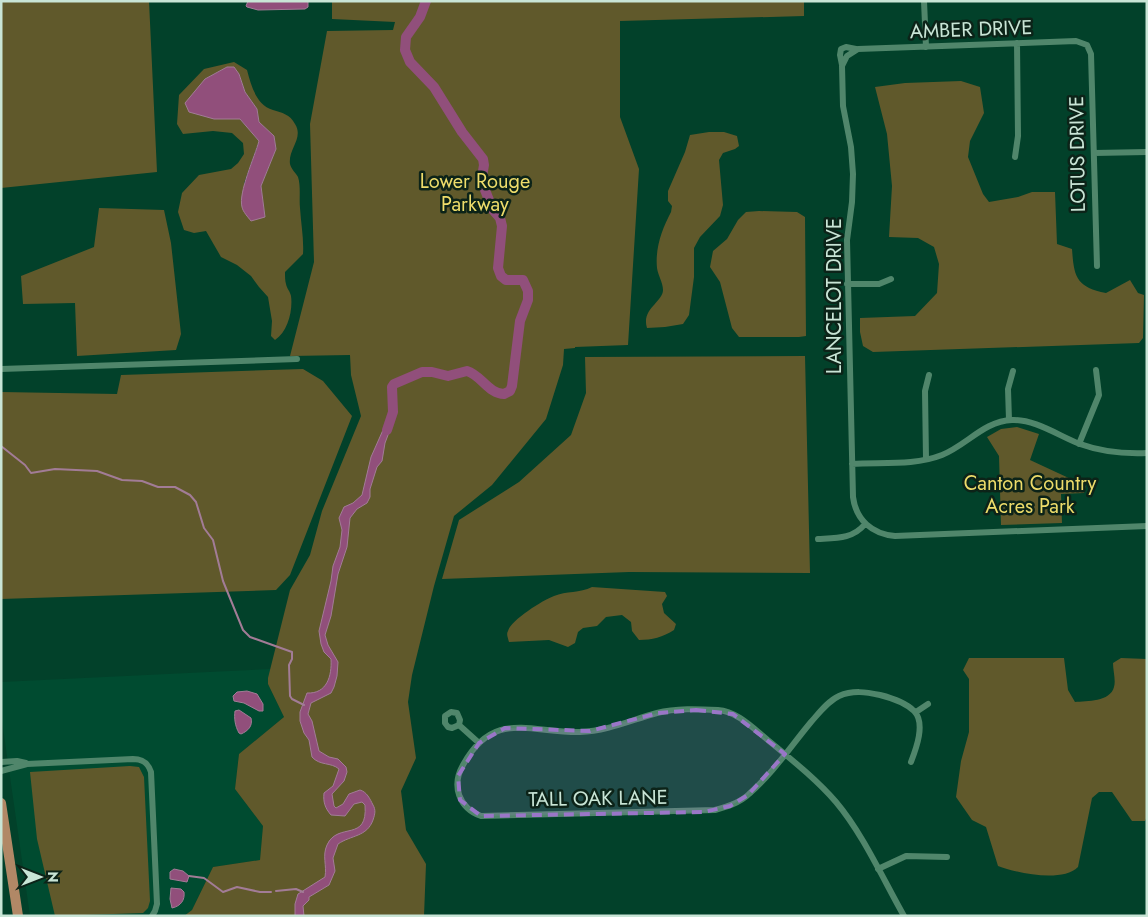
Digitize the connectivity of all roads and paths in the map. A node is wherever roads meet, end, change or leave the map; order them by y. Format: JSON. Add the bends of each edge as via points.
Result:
{"nodes":[{"id":1,"x":924,"y":1,"type":"edge"},
{"id":2,"x":1017,"y":43,"type":"junction"},
{"id":3,"x":1084,"y":43,"type":"joint"},
{"id":4,"x":926,"y":47,"type":"junction"},
{"id":5,"x":841,"y":49,"type":"joint"},
{"id":6,"x":858,"y":49,"type":"junction"},
{"id":7,"x":848,"y":54,"type":"joint"},
{"id":8,"x":842,"y":66,"type":"junction"},
{"id":9,"x":1147,"y":152,"type":"edge"},
{"id":10,"x":1094,"y":153,"type":"junction"},
{"id":11,"x":1015,"y":156,"type":"dead end"},
{"id":12,"x":1097,"y":266,"type":"dead end"},
{"id":13,"x":892,"y":279,"type":"dead end"},
{"id":14,"x":848,"y":284,"type":"junction"},
{"id":15,"x":297,"y":359,"type":"dead end"},
{"id":16,"x":1,"y":369,"type":"edge"},
{"id":17,"x":1096,"y":370,"type":"dead end"},
{"id":18,"x":1013,"y":371,"type":"dead end"},
{"id":19,"x":929,"y":375,"type":"dead end"},
{"id":20,"x":1009,"y":420,"type":"junction"},
{"id":21,"x":1080,"y":444,"type":"junction"},
{"id":22,"x":1147,"y":453,"type":"edge"},
{"id":23,"x":926,"y":459,"type":"junction"},
{"id":24,"x":852,"y":464,"type":"junction"},
{"id":25,"x":865,"y":524,"type":"junction"},
{"id":26,"x":1147,"y":526,"type":"edge"},
{"id":27,"x":818,"y":539,"type":"dead end"},
{"id":28,"x":928,"y":704,"type":"dead end"},
{"id":29,"x":916,"y":712,"type":"junction"},
{"id":30,"x":459,"y":725,"type":"dead end"},
{"id":31,"x":479,"y":742,"type":"junction"},
{"id":32,"x":785,"y":754,"type":"junction"},
{"id":33,"x":1,"y":762,"type":"edge"},
{"id":34,"x":911,"y":762,"type":"dead end"},
{"id":35,"x":28,"y":764,"type":"junction"},
{"id":36,"x":1,"y":771,"type":"edge"},
{"id":37,"x":1,"y":803,"type":"edge"},
{"id":38,"x":948,"y":857,"type":"dead end"},
{"id":39,"x":1,"y":864,"type":"edge"},
{"id":40,"x":878,"y":869,"type":"junction"},
{"id":41,"x":11,"y":871,"type":"junction"},
{"id":42,"x":18,"y":916,"type":"edge"},
{"id":43,"x":152,"y":916,"type":"edge"},
{"id":44,"x":904,"y":916,"type":"edge"}],
"edges":[{"from":1,"to":4,"type":"street"},
{"from":2,"to":3,"type":"street","name":"AMBER DRIVE"},
{"from":2,"to":4,"type":"street","name":"AMBER DRIVE"},
{"from":2,"to":11,"type":"street","via":[[1018,136]]},
{"from":3,"to":10,"type":"street","name":"LOTUS DRIVE","via":[[1092,54]]},
{"from":4,"to":6,"type":"street","name":"AMBER DRIVE"},
{"from":5,"to":6,"type":"street","name":"AMBER DRIVE"},
{"from":5,"to":8,"type":"street","name":"LANCELOT DRIVE"},
{"from":6,"to":7,"type":"street","name":"AMBER DRIVE"},
{"from":7,"to":8,"type":"street","name":"LANCELOT DRIVE"},
{"from":8,"to":14,"type":"street","name":"LANCELOT DRIVE","via":[[843,106],[853,174],[847,240]]},
{"from":9,"to":10,"type":"street"},
{"from":10,"to":12,"type":"street","name":"LOTUS DRIVE"},
{"from":13,"to":14,"type":"street","via":[[879,284]]},
{"from":14,"to":24,"type":"street","name":"LANCELOT DRIVE"},
{"from":15,"to":16,"type":"street"},
{"from":17,"to":21,"type":"street","via":[[1099,395]]},
{"from":18,"to":20,"type":"street","via":[[1008,388]]},
{"from":19,"to":23,"type":"street","via":[[924,391]]},
{"from":20,"to":21,"type":"street","via":[[1031,422]]},
{"from":20,"to":23,"type":"street","via":[[990,425],[952,451]]},
{"from":21,"to":22,"type":"street","via":[[1108,452]]},
{"from":23,"to":24,"type":"street"},
{"from":24,"to":25,"type":"street","name":"LANCELOT DRIVE","via":[[854,503]]},
{"from":25,"to":26,"type":"street","via":[[879,533],[895,536]]},
{"from":25,"to":27,"type":"street","via":[[848,536]]},
{"from":28,"to":29,"type":"street"},
{"from":29,"to":32,"type":"street","name":"TALL OAK LANE","via":[[902,702],[873,694],[857,692],[838,696]]},
{"from":29,"to":34,"type":"street","via":[[920,723]]},
{"from":30,"to":31,"type":"street"},
{"from":31,"to":32,"type":"street","via":[[495,731],[520,726],[590,731],[658,713],[720,710],[733,714]]},
{"from":31,"to":32,"type":"street","name":"TALL OAK LANE","via":[[463,764],[457,789],[464,806],[475,814],[488,817],[715,810],[730,806],[748,795]]},
{"from":32,"to":40,"type":"street","via":[[837,803]]},
{"from":33,"to":35,"type":"street"},
{"from":35,"to":36,"type":"street"},
{"from":35,"to":43,"type":"street","via":[[133,759],[146,763],[151,772],[156,868],[157,904]]},
{"from":37,"to":41,"type":"main road"},
{"from":38,"to":40,"type":"street","via":[[906,856]]},
{"from":39,"to":41,"type":"main road"},
{"from":40,"to":44,"type":"street"},
{"from":41,"to":42,"type":"main road"}]}
